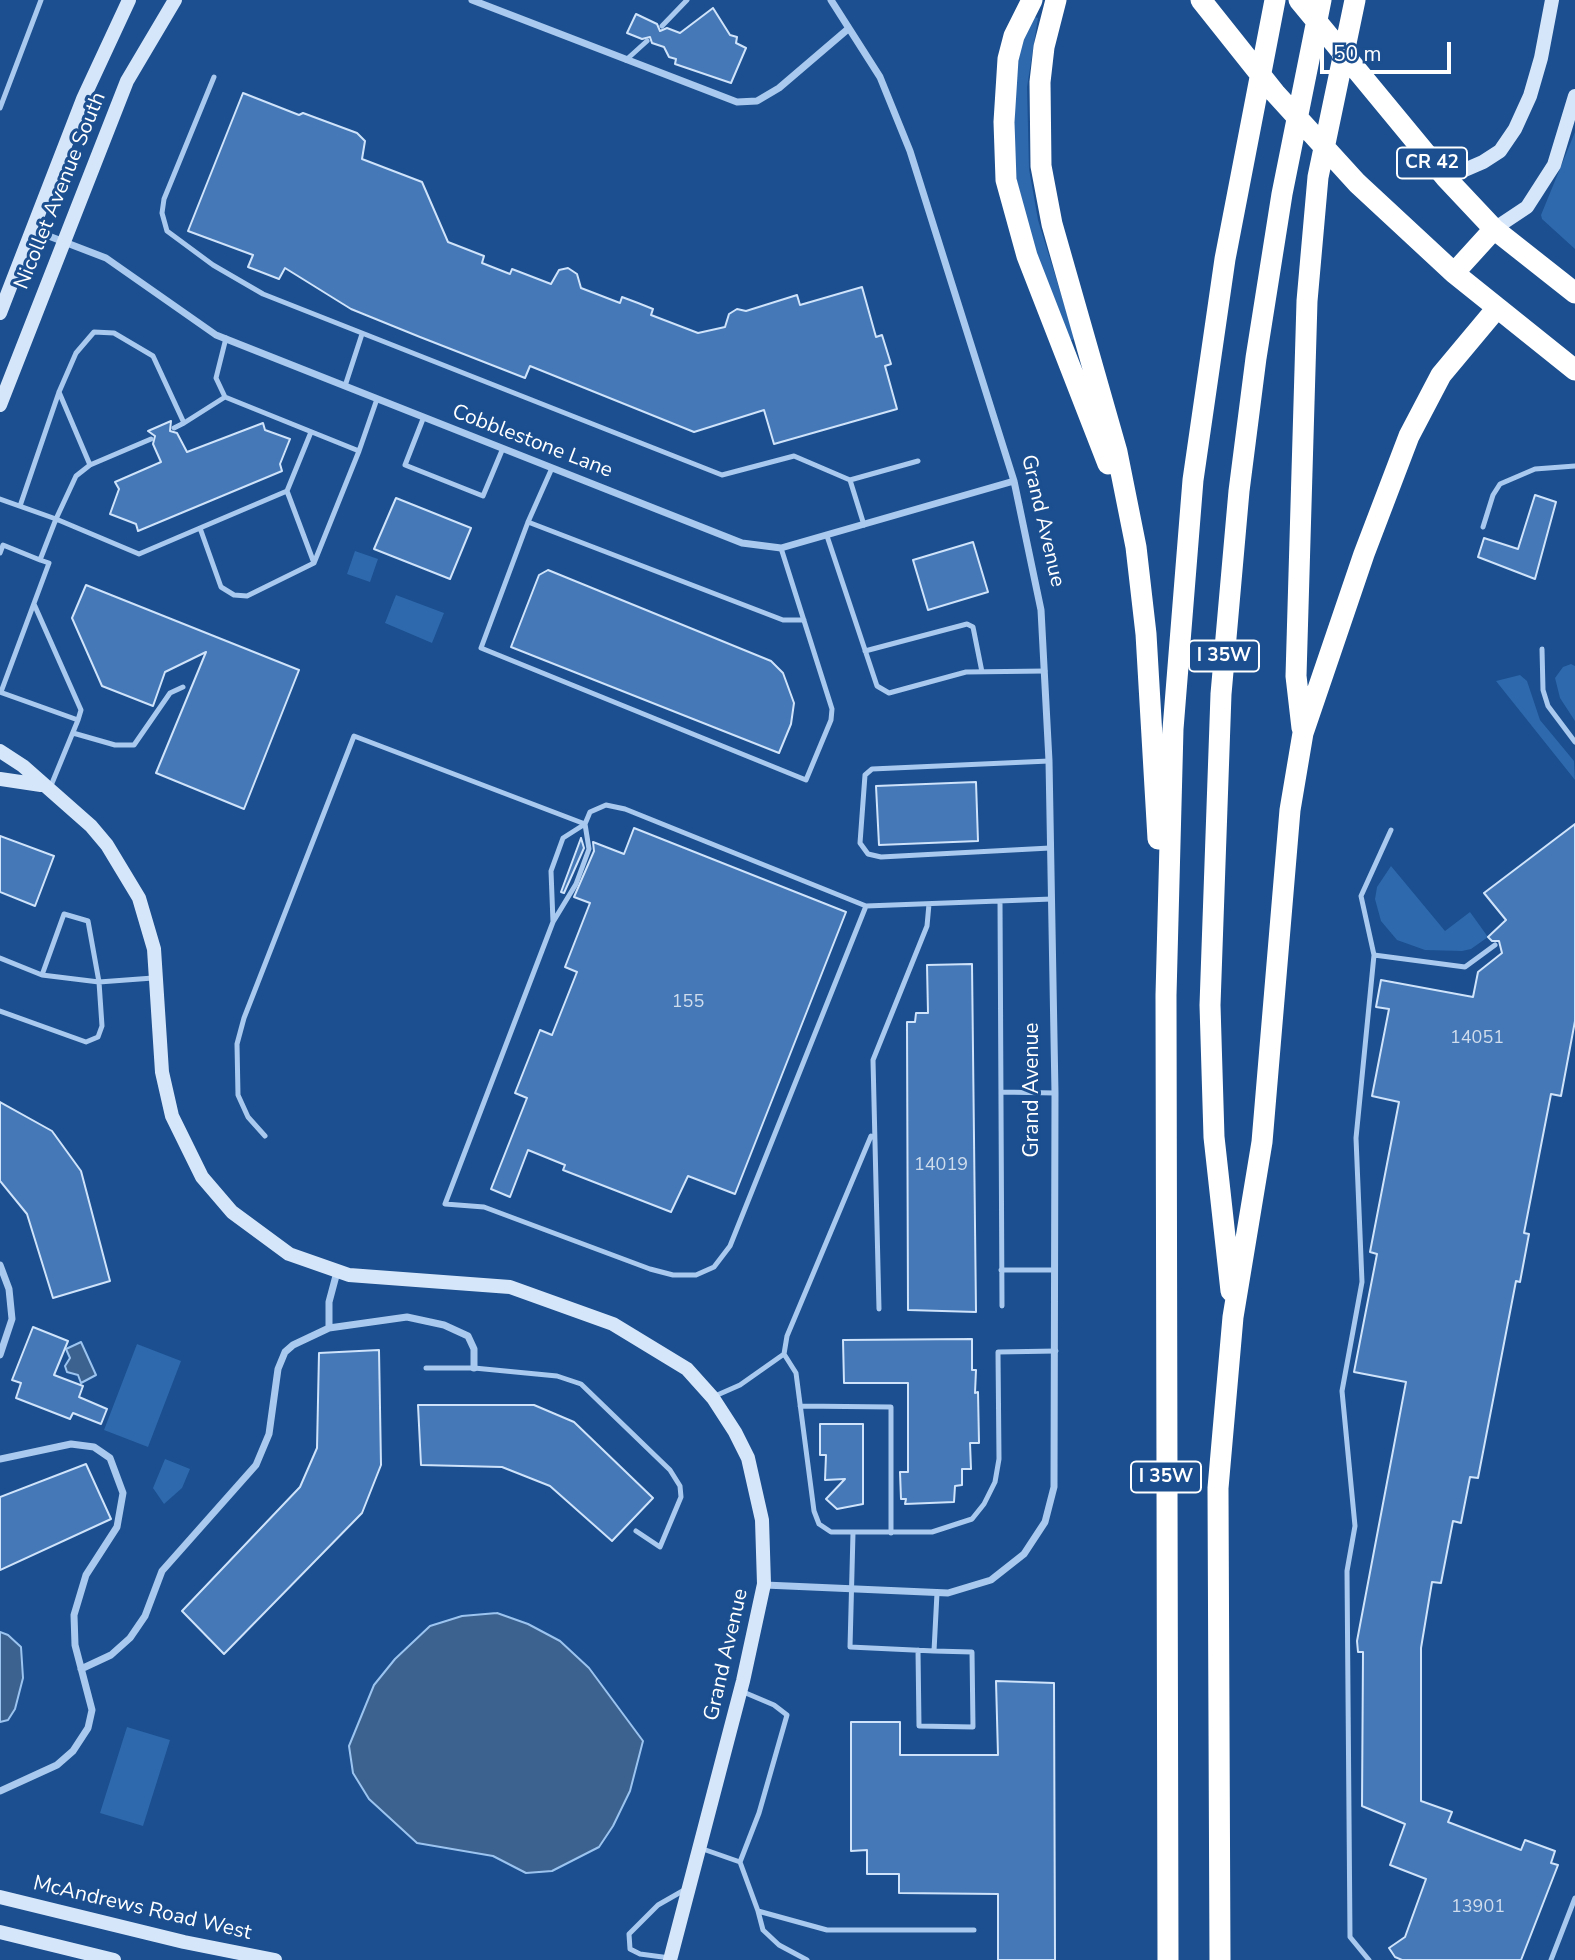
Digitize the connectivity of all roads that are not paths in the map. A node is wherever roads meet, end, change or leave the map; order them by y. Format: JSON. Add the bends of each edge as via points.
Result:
{"nodes":[{"id":1,"x":41,"y":0,"type":"edge"},
{"id":2,"x":129,"y":0,"type":"edge"},
{"id":3,"x":175,"y":0,"type":"edge"},
{"id":4,"x":472,"y":0,"type":"edge"},
{"id":5,"x":687,"y":0,"type":"edge"},
{"id":6,"x":831,"y":0,"type":"edge"},
{"id":7,"x":1032,"y":0,"type":"edge"},
{"id":8,"x":1056,"y":0,"type":"edge"},
{"id":9,"x":1275,"y":0,"type":"edge"},
{"id":10,"x":1299,"y":0,"type":"edge"},
{"id":11,"x":1321,"y":0,"type":"edge"},
{"id":12,"x":1355,"y":0,"type":"edge"},
{"id":13,"x":1552,"y":0,"type":"edge"},
{"id":14,"x":1205,"y":5,"type":"edge"},
{"id":15,"x":662,"y":26,"type":"dead end"},
{"id":16,"x":848,"y":29,"type":"junction"},
{"id":17,"x":647,"y":41,"type":"dead end"},
{"id":18,"x":626,"y":61,"type":"junction"},
{"id":19,"x":214,"y":77,"type":"dead end"},
{"id":20,"x":1575,"y":96,"type":"edge"},
{"id":21,"x":0,"y":108,"type":"edge"},
{"id":22,"x":1446,"y":178,"type":"junction"},
{"id":23,"x":1494,"y":229,"type":"junction"},
{"id":24,"x":33,"y":230,"type":"junction"},
{"id":25,"x":63,"y":241,"type":"junction"},
{"id":26,"x":1454,"y":273,"type":"junction"},
{"id":27,"x":1575,"y":293,"type":"edge"},
{"id":28,"x":1497,"y":308,"type":"junction"},
{"id":29,"x":0,"y":313,"type":"edge"},
{"id":30,"x":362,"y":334,"type":"junction"},
{"id":31,"x":226,"y":338,"type":"junction"},
{"id":32,"x":1575,"y":370,"type":"edge"},
{"id":33,"x":345,"y":386,"type":"junction"},
{"id":34,"x":59,"y":392,"type":"junction"},
{"id":35,"x":225,"y":397,"type":"junction"},
{"id":36,"x":377,"y":399,"type":"junction"},
{"id":37,"x":0,"y":405,"type":"edge"},
{"id":38,"x":424,"y":419,"type":"junction"},
{"id":39,"x":184,"y":423,"type":"junction"},
{"id":40,"x":174,"y":428,"type":"dead end"},
{"id":41,"x":311,"y":432,"type":"junction"},
{"id":42,"x":151,"y":439,"type":"dead end"},
{"id":43,"x":503,"y":448,"type":"junction"},
{"id":44,"x":359,"y":451,"type":"junction"},
{"id":45,"x":919,"y":461,"type":"dead end"},
{"id":46,"x":90,"y":465,"type":"junction"},
{"id":47,"x":1575,"y":466,"type":"edge"},
{"id":48,"x":552,"y":468,"type":"junction"},
{"id":49,"x":850,"y":480,"type":"junction"},
{"id":50,"x":1014,"y":481,"type":"junction"},
{"id":51,"x":287,"y":491,"type":"junction"},
{"id":52,"x":0,"y":499,"type":"edge"},
{"id":53,"x":19,"y":506,"type":"junction"},
{"id":54,"x":57,"y":519,"type":"junction"},
{"id":55,"x":528,"y":522,"type":"junction"},
{"id":56,"x":864,"y":525,"type":"junction"},
{"id":57,"x":1483,"y":527,"type":"dead end"},
{"id":58,"x":200,"y":528,"type":"junction"},
{"id":59,"x":827,"y":536,"type":"junction"},
{"id":60,"x":1136,"y":547,"type":"junction"},
{"id":61,"x":781,"y":548,"type":"junction"},
{"id":62,"x":0,"y":553,"type":"edge"},
{"id":63,"x":40,"y":560,"type":"junction"},
{"id":64,"x":314,"y":563,"type":"junction"},
{"id":65,"x":34,"y":603,"type":"junction"},
{"id":66,"x":804,"y":620,"type":"junction"},
{"id":67,"x":1542,"y":649,"type":"dead end"},
{"id":68,"x":865,"y":651,"type":"junction"},
{"id":69,"x":1045,"y":671,"type":"junction"},
{"id":70,"x":982,"y":672,"type":"junction"},
{"id":71,"x":183,"y":687,"type":"dead end"},
{"id":72,"x":0,"y":692,"type":"edge"},
{"id":73,"x":78,"y":720,"type":"junction"},
{"id":74,"x":73,"y":733,"type":"junction"},
{"id":75,"x":1303,"y":733,"type":"junction"},
{"id":76,"x":1575,"y":742,"type":"edge"},
{"id":77,"x":0,"y":751,"type":"edge"},
{"id":78,"x":1049,"y":761,"type":"junction"},
{"id":79,"x":0,"y":779,"type":"edge"},
{"id":80,"x":45,"y":788,"type":"junction"},
{"id":81,"x":585,"y":824,"type":"junction"},
{"id":82,"x":1391,"y":830,"type":"dead end"},
{"id":83,"x":1051,"y":848,"type":"junction"},
{"id":84,"x":1052,"y":899,"type":"junction"},
{"id":85,"x":1000,"y":901,"type":"junction"},
{"id":86,"x":929,"y":904,"type":"junction"},
{"id":87,"x":866,"y":906,"type":"junction"},
{"id":88,"x":553,"y":922,"type":"junction"},
{"id":89,"x":1495,"y":945,"type":"dead end"},
{"id":90,"x":1374,"y":955,"type":"junction"},
{"id":91,"x":0,"y":958,"type":"edge"},
{"id":92,"x":42,"y":975,"type":"junction"},
{"id":93,"x":158,"y":977,"type":"junction"},
{"id":94,"x":99,"y":982,"type":"junction"},
{"id":95,"x":1166,"y":995,"type":"junction"},
{"id":96,"x":0,"y":1011,"type":"edge"},
{"id":97,"x":1001,"y":1092,"type":"junction"},
{"id":98,"x":1055,"y":1093,"type":"junction"},
{"id":99,"x":873,"y":1132,"type":"junction"},
{"id":100,"x":265,"y":1136,"type":"dead end"},
{"id":101,"x":0,"y":1265,"type":"edge"},
{"id":102,"x":1002,"y":1270,"type":"junction"},
{"id":103,"x":1055,"y":1270,"type":"junction"},
{"id":104,"x":337,"y":1272,"type":"junction"},
{"id":105,"x":1002,"y":1307,"type":"dead end"},
{"id":106,"x":879,"y":1309,"type":"dead end"},
{"id":107,"x":1233,"y":1317,"type":"junction"},
{"id":108,"x":329,"y":1328,"type":"junction"},
{"id":109,"x":1056,"y":1351,"type":"junction"},
{"id":110,"x":0,"y":1354,"type":"edge"},
{"id":111,"x":784,"y":1354,"type":"junction"},
{"id":112,"x":426,"y":1368,"type":"dead end"},
{"id":113,"x":474,"y":1368,"type":"junction"},
{"id":114,"x":713,"y":1398,"type":"junction"},
{"id":115,"x":800,"y":1406,"type":"junction"},
{"id":116,"x":0,"y":1459,"type":"edge"},
{"id":117,"x":636,"y":1531,"type":"dead end"},
{"id":118,"x":891,"y":1532,"type":"junction"},
{"id":119,"x":853,"y":1533,"type":"junction"},
{"id":120,"x":764,"y":1584,"type":"junction"},
{"id":121,"x":852,"y":1588,"type":"junction"},
{"id":122,"x":937,"y":1593,"type":"junction"},
{"id":123,"x":918,"y":1650,"type":"junction"},
{"id":124,"x":934,"y":1651,"type":"junction"},
{"id":125,"x":81,"y":1669,"type":"junction"},
{"id":126,"x":741,"y":1691,"type":"junction"},
{"id":127,"x":0,"y":1791,"type":"edge"},
{"id":128,"x":699,"y":1848,"type":"junction"},
{"id":129,"x":740,"y":1862,"type":"junction"},
{"id":130,"x":689,"y":1887,"type":"junction"},
{"id":131,"x":0,"y":1897,"type":"edge"},
{"id":132,"x":1575,"y":1898,"type":"edge"},
{"id":133,"x":758,"y":1911,"type":"junction"},
{"id":134,"x":974,"y":1930,"type":"dead end"},
{"id":135,"x":0,"y":1932,"type":"edge"},
{"id":136,"x":670,"y":1959,"type":"edge"},
{"id":137,"x":114,"y":1960,"type":"edge"},
{"id":138,"x":275,"y":1960,"type":"edge"},
{"id":139,"x":807,"y":1960,"type":"edge"},
{"id":140,"x":1167,"y":1960,"type":"edge"},
{"id":141,"x":1220,"y":1960,"type":"edge"},
{"id":142,"x":1369,"y":1960,"type":"edge"},
{"id":143,"x":1551,"y":1960,"type":"edge"}],
"edges":[{"from":1,"to":21,"type":"lane"},
{"from":2,"to":24,"type":"street","name":"Nicollet Avenue South","via":[[83,99]]},
{"from":3,"to":25,"type":"street","name":"Nicollet Avenue South","via":[[127,81]]},
{"from":4,"to":18,"type":"street"},
{"from":5,"to":15,"type":"lane"},
{"from":6,"to":16,"type":"street","name":"Grand Avenue"},
{"from":7,"to":60,"type":"highway","via":[[1014,36],[1006,67],[1006,180],[1027,256]]},
{"from":8,"to":60,"type":"highway","via":[[1040,82],[1041,166],[1052,224],[1117,452]]},
{"from":9,"to":95,"type":"highway","number":"I 35W","via":[[1225,259],[1193,480],[1173,729]]},
{"from":10,"to":22,"type":"highway","number":"CR 42"},
{"from":11,"to":107,"type":"highway","number":"I 35W","via":[[1282,194],[1256,358],[1221,694],[1210,1005],[1214,1137]]},
{"from":12,"to":75,"type":"highway","via":[[1318,177],[1307,301],[1296,676]]},
{"from":13,"to":22,"type":"street","via":[[1541,58],[1515,129],[1500,151]]},
{"from":14,"to":26,"type":"highway","number":"CR 42","via":[[1275,93],[1357,183]]},
{"from":16,"to":18,"type":"street","via":[[757,101],[737,103]]},
{"from":16,"to":50,"type":"street","name":"Grand Avenue","via":[[880,77],[910,151]]},
{"from":17,"to":18,"type":"lane"},
{"from":19,"to":30,"type":"lane","via":[[164,199],[167,231],[263,294]]},
{"from":20,"to":23,"type":"street","via":[[1555,165],[1527,207]]},
{"from":22,"to":23,"type":"highway","number":"CR 42"},
{"from":23,"to":26,"type":"highway"},
{"from":23,"to":27,"type":"highway","number":"CR 42"},
{"from":24,"to":25,"type":"street","name":"Cobblestone Lane"},
{"from":24,"to":29,"type":"street","name":"Nicollet Avenue South"},
{"from":25,"to":31,"type":"street","name":"Cobblestone Lane","via":[[106,258]]},
{"from":25,"to":37,"type":"street","name":"Nicollet Avenue South"},
{"from":26,"to":28,"type":"highway","number":"CR 42"},
{"from":28,"to":32,"type":"highway","number":"CR 42"},
{"from":28,"to":75,"type":"highway","via":[[1441,375],[1409,436]]},
{"from":30,"to":33,"type":"lane"},
{"from":30,"to":49,"type":"lane","via":[[722,475],[794,456]]},
{"from":31,"to":33,"type":"street","name":"Cobblestone Lane"},
{"from":31,"to":35,"type":"lane","via":[[216,378]]},
{"from":33,"to":36,"type":"street","name":"Cobblestone Lane"},
{"from":34,"to":39,"type":"lane","via":[[76,353],[94,332],[114,333],[153,356]]},
{"from":34,"to":46,"type":"lane"},
{"from":34,"to":53,"type":"lane"},
{"from":35,"to":39,"type":"lane"},
{"from":35,"to":41,"type":"lane"},
{"from":36,"to":38,"type":"street","name":"Cobblestone Lane"},
{"from":36,"to":44,"type":"lane"},
{"from":38,"to":43,"type":"street","name":"Cobblestone Lane"},
{"from":38,"to":43,"type":"lane","via":[[405,466],[484,496]]},
{"from":39,"to":40,"type":"lane"},
{"from":41,"to":44,"type":"lane"},
{"from":41,"to":51,"type":"lane"},
{"from":42,"to":46,"type":"lane"},
{"from":43,"to":48,"type":"street","name":"Cobblestone Lane"},
{"from":44,"to":64,"type":"lane"},
{"from":45,"to":49,"type":"lane"},
{"from":46,"to":54,"type":"lane","via":[[76,477]]},
{"from":47,"to":57,"type":"lane","via":[[1535,470],[1500,484]]},
{"from":48,"to":55,"type":"lane"},
{"from":48,"to":61,"type":"street","name":"Cobblestone Lane","via":[[742,543]]},
{"from":49,"to":56,"type":"lane"},
{"from":50,"to":56,"type":"street","name":"Cobblestone Lane"},
{"from":50,"to":69,"type":"street","name":"Grand Avenue","via":[[1041,610]]},
{"from":51,"to":58,"type":"lane"},
{"from":51,"to":64,"type":"lane"},
{"from":52,"to":53,"type":"lane"},
{"from":53,"to":54,"type":"lane"},
{"from":54,"to":58,"type":"lane","via":[[139,554]]},
{"from":54,"to":63,"type":"lane"},
{"from":55,"to":66,"type":"lane","via":[[783,620]]},
{"from":55,"to":66,"type":"lane","via":[[481,648],[806,780],[832,709]]},
{"from":56,"to":59,"type":"street","name":"Cobblestone Lane"},
{"from":58,"to":64,"type":"lane","via":[[220,587],[234,595],[247,596]]},
{"from":59,"to":61,"type":"street","name":"Cobblestone Lane"},
{"from":59,"to":68,"type":"lane"},
{"from":60,"to":95,"type":"highway","via":[[1146,634]]},
{"from":61,"to":66,"type":"lane"},
{"from":62,"to":63,"type":"lane","via":[[3,545]]},
{"from":63,"to":65,"type":"lane","via":[[49,563]]},
{"from":65,"to":72,"type":"lane"},
{"from":65,"to":73,"type":"lane","via":[[81,710]]},
{"from":67,"to":76,"type":"lane","via":[[1548,706]]},
{"from":68,"to":70,"type":"lane","via":[[877,686],[889,693]]},
{"from":68,"to":70,"type":"lane","via":[[967,624],[973,627]]},
{"from":69,"to":70,"type":"lane"},
{"from":69,"to":78,"type":"street","name":"Grand Avenue"},
{"from":71,"to":74,"type":"lane","via":[[170,693],[134,745]]},
{"from":72,"to":73,"type":"lane"},
{"from":73,"to":74,"type":"lane"},
{"from":74,"to":80,"type":"lane"},
{"from":75,"to":107,"type":"highway","via":[[1282,874],[1262,1142]]},
{"from":77,"to":80,"type":"street"},
{"from":78,"to":83,"type":"street","name":"Grand Avenue"},
{"from":78,"to":83,"type":"lane","via":[[872,769],[865,775],[860,843],[868,854],[881,857]]},
{"from":79,"to":80,"type":"street"},
{"from":80,"to":93,"type":"street","via":[[90,825],[126,874],[149,929]]},
{"from":81,"to":87,"type":"lane","via":[[590,812],[606,805],[625,809]]},
{"from":81,"to":88,"type":"lane","via":[[589,849],[576,884]]},
{"from":81,"to":88,"type":"lane","via":[[564,838],[551,871]]},
{"from":81,"to":100,"type":"lane","via":[[354,736],[237,1044],[238,1095],[248,1117]]},
{"from":82,"to":90,"type":"lane","via":[[1361,896]]},
{"from":83,"to":84,"type":"street","name":"Grand Avenue"},
{"from":84,"to":85,"type":"lane"},
{"from":84,"to":98,"type":"street","name":"Grand Avenue"},
{"from":85,"to":86,"type":"lane"},
{"from":85,"to":97,"type":"lane"},
{"from":86,"to":87,"type":"lane"},
{"from":86,"to":99,"type":"lane","via":[[927,926],[873,1060]]},
{"from":87,"to":88,"type":"lane","via":[[730,1247],[714,1266],[696,1275],[650,1269],[484,1207],[445,1204]]},
{"from":89,"to":90,"type":"lane","via":[[1465,967]]},
{"from":90,"to":142,"type":"lane","via":[[1356,1138],[1362,1282],[1342,1391],[1355,1526],[1347,1571],[1350,1937]]},
{"from":91,"to":92,"type":"lane"},
{"from":92,"to":94,"type":"lane"},
{"from":92,"to":94,"type":"lane","via":[[64,914],[88,922]]},
{"from":93,"to":94,"type":"lane"},
{"from":93,"to":104,"type":"street","via":[[165,1092],[179,1136],[196,1168],[251,1228],[289,1254]]},
{"from":94,"to":96,"type":"lane","via":[[102,1026],[98,1037],[86,1042]]},
{"from":95,"to":140,"type":"highway","number":"I 35W"},
{"from":97,"to":98,"type":"lane"},
{"from":97,"to":102,"type":"lane"},
{"from":98,"to":103,"type":"street","name":"Grand Avenue"},
{"from":99,"to":106,"type":"lane"},
{"from":99,"to":111,"type":"lane","via":[[787,1336]]},
{"from":101,"to":110,"type":"street","via":[[12,1305],[10,1330]]},
{"from":102,"to":103,"type":"lane"},
{"from":102,"to":105,"type":"lane"},
{"from":103,"to":109,"type":"street","name":"Grand Avenue"},
{"from":104,"to":108,"type":"street","via":[[329,1303]]},
{"from":104,"to":114,"type":"street","via":[[373,1279],[482,1283],[536,1294],[644,1341],[687,1368]]},
{"from":107,"to":141,"type":"highway","number":"I 35W","via":[[1218,1488]]},
{"from":108,"to":113,"type":"street","via":[[407,1317],[436,1322],[468,1336],[474,1349]]},
{"from":108,"to":125,"type":"street","via":[[285,1352],[261,1457],[162,1571],[139,1626],[111,1655]]},
{"from":109,"to":118,"type":"lane","via":[[998,1352],[999,1459],[995,1482],[972,1519],[932,1532]]},
{"from":109,"to":122,"type":"street","name":"Grand Avenue","via":[[1054,1487],[1045,1522],[1024,1554],[991,1580]]},
{"from":111,"to":114,"type":"lane"},
{"from":111,"to":115,"type":"lane","via":[[796,1373]]},
{"from":112,"to":113,"type":"lane"},
{"from":113,"to":117,"type":"lane","via":[[557,1376],[581,1384],[670,1470],[681,1497],[660,1546]]},
{"from":114,"to":120,"type":"street","via":[[748,1458],[762,1520]]},
{"from":115,"to":118,"type":"lane","via":[[891,1407]]},
{"from":115,"to":119,"type":"lane","via":[[818,1524],[831,1532]]},
{"from":116,"to":125,"type":"street","via":[[71,1444],[102,1451],[116,1468],[123,1493],[121,1517],[77,1599],[74,1629]]},
{"from":118,"to":119,"type":"lane"},
{"from":119,"to":121,"type":"lane"},
{"from":120,"to":121,"type":"street","name":"Grand Avenue"},
{"from":120,"to":126,"type":"street","name":"Grand Avenue"},
{"from":121,"to":122,"type":"street","name":"Grand Avenue"},
{"from":121,"to":123,"type":"lane","via":[[850,1647]]},
{"from":122,"to":124,"type":"lane"},
{"from":123,"to":124,"type":"lane"},
{"from":123,"to":124,"type":"lane","via":[[919,1726],[973,1727],[972,1652]]},
{"from":125,"to":127,"type":"street","via":[[92,1710],[80,1743],[57,1765]]},
{"from":126,"to":128,"type":"street","name":"Grand Avenue"},
{"from":126,"to":129,"type":"lane","via":[[787,1715]]},
{"from":128,"to":129,"type":"lane"},
{"from":128,"to":130,"type":"street","name":"Grand Avenue"},
{"from":129,"to":133,"type":"lane"},
{"from":130,"to":136,"type":"street","name":"Grand Avenue"},
{"from":130,"to":136,"type":"lane","via":[[658,1905],[629,1934],[630,1950]]},
{"from":131,"to":138,"type":"street","name":"McAndrews Road West"},
{"from":132,"to":143,"type":"lane"},
{"from":133,"to":134,"type":"lane","via":[[827,1930]]},
{"from":133,"to":139,"type":"lane","via":[[763,1930]]},
{"from":135,"to":137,"type":"street"}]}
